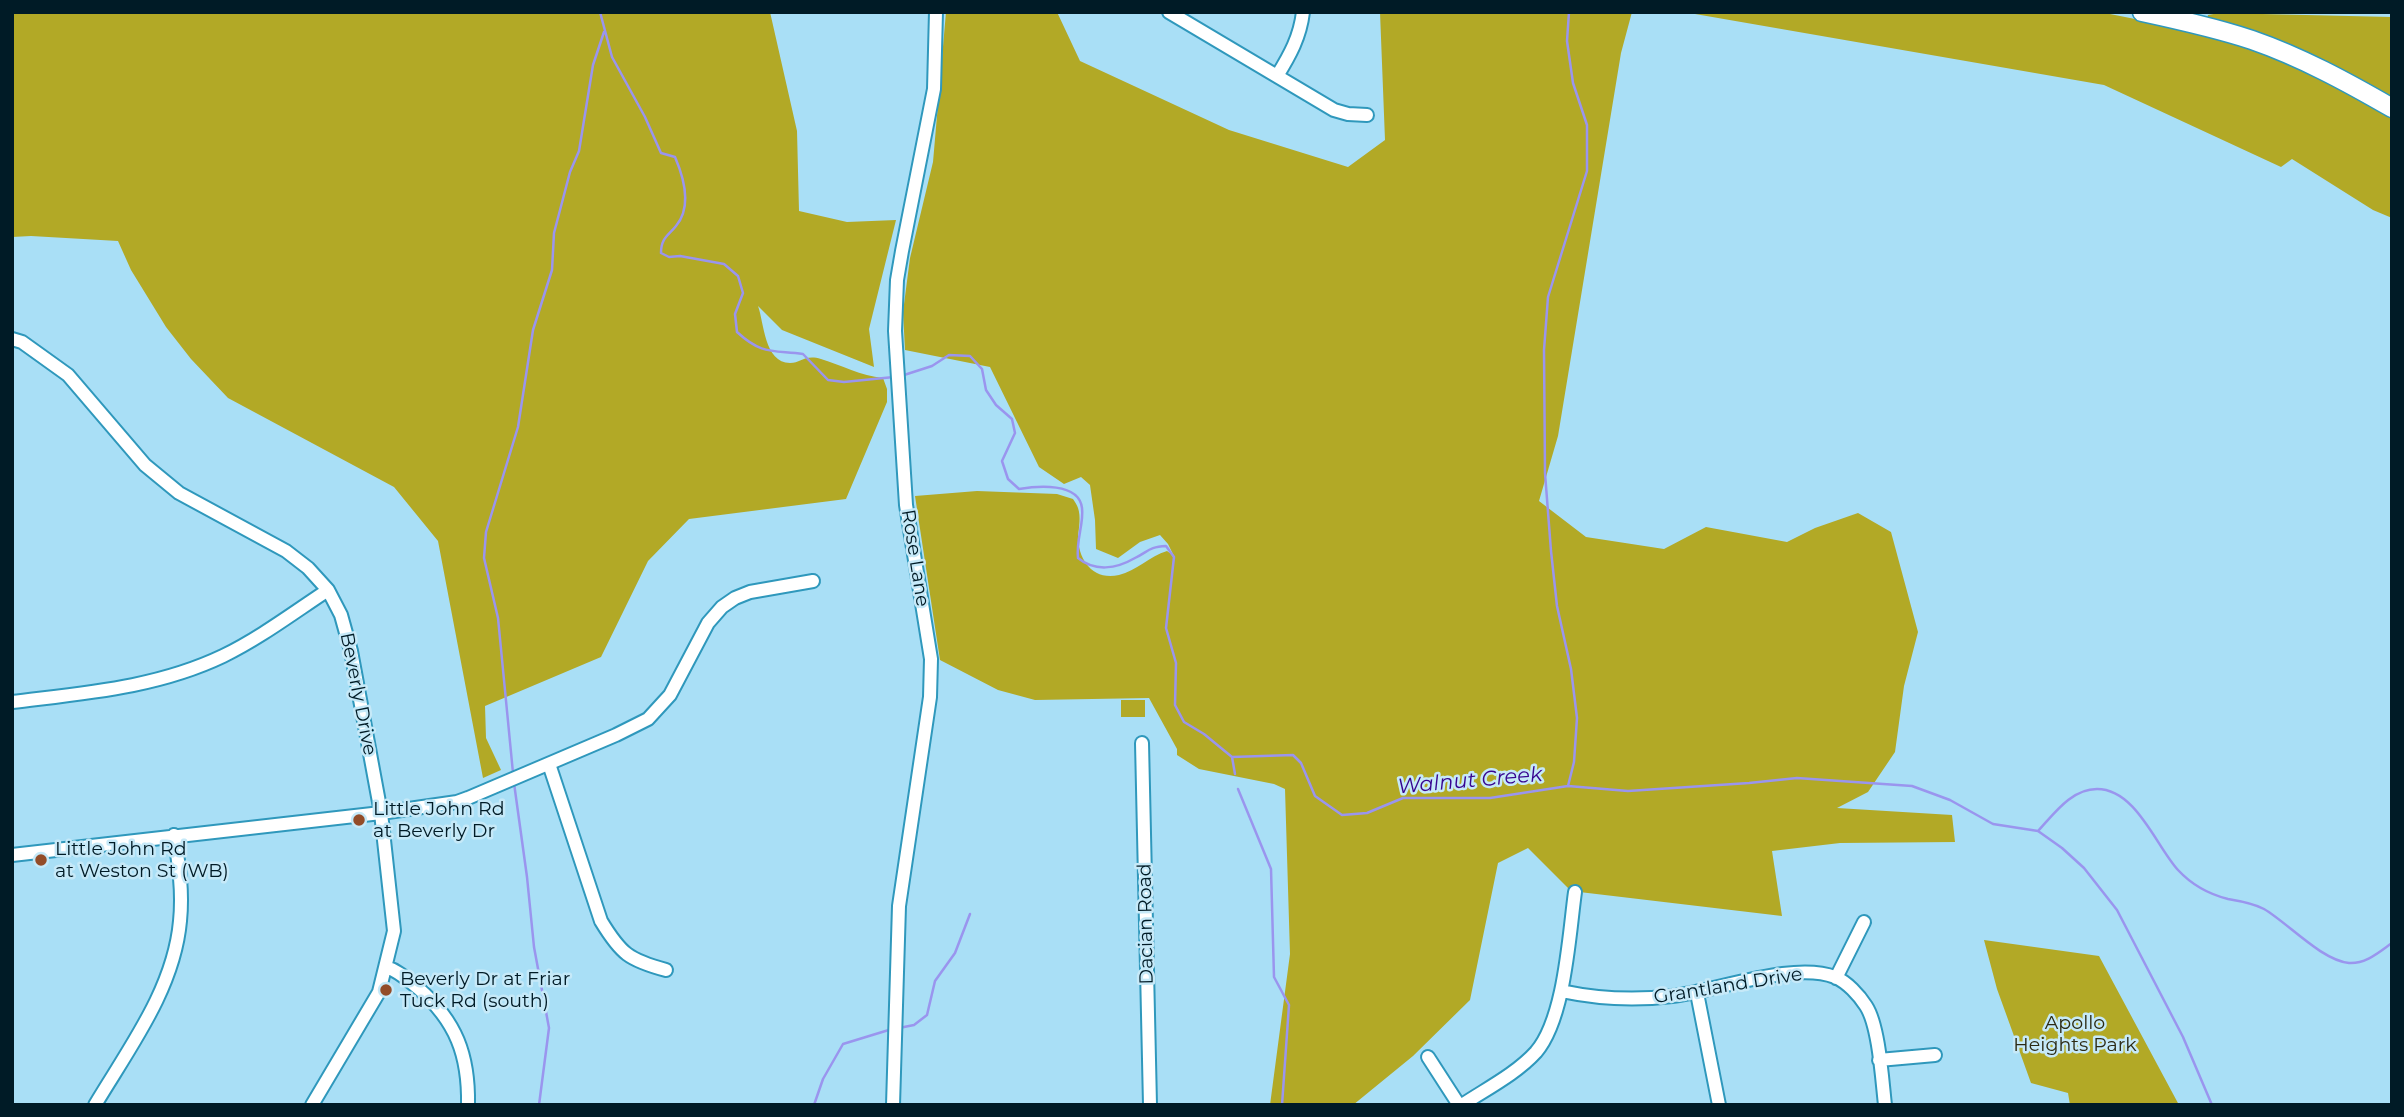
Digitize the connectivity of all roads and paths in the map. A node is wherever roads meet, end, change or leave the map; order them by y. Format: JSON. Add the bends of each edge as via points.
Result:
{"nodes":[{"id":1,"x":936,"y":12,"type":"edge"},
{"id":2,"x":1169,"y":12,"type":"edge"},
{"id":3,"x":1303,"y":12,"type":"edge"},
{"id":4,"x":2142,"y":12,"type":"edge"},
{"id":5,"x":1277,"y":76,"type":"junction"},
{"id":6,"x":2392,"y":108,"type":"edge"},
{"id":7,"x":1367,"y":114,"type":"dead end"},
{"id":8,"x":12,"y":339,"type":"edge"},
{"id":9,"x":813,"y":581,"type":"dead end"},
{"id":10,"x":328,"y":590,"type":"junction"},
{"id":11,"x":12,"y":702,"type":"edge"},
{"id":12,"x":1142,"y":743,"type":"dead end"},
{"id":13,"x":549,"y":764,"type":"junction"},
{"id":14,"x":381,"y":813,"type":"junction"},
{"id":15,"x":174,"y":835,"type":"junction"},
{"id":16,"x":12,"y":855,"type":"edge"},
{"id":17,"x":1575,"y":891,"type":"dead end"},
{"id":18,"x":1864,"y":922,"type":"dead end"},
{"id":19,"x":386,"y":967,"type":"junction"},
{"id":20,"x":666,"y":970,"type":"dead end"},
{"id":21,"x":1836,"y":978,"type":"junction"},
{"id":22,"x":1561,"y":991,"type":"junction"},
{"id":23,"x":1697,"y":993,"type":"junction"},
{"id":24,"x":1935,"y":1055,"type":"dead end"},
{"id":25,"x":1428,"y":1057,"type":"dead end"},
{"id":26,"x":1879,"y":1060,"type":"junction"},
{"id":27,"x":95,"y":1105,"type":"edge"},
{"id":28,"x":312,"y":1105,"type":"edge"},
{"id":29,"x":468,"y":1105,"type":"edge"},
{"id":30,"x":893,"y":1105,"type":"edge"},
{"id":31,"x":1150,"y":1105,"type":"edge"},
{"id":32,"x":1460,"y":1105,"type":"edge"},
{"id":33,"x":1719,"y":1105,"type":"edge"},
{"id":34,"x":1885,"y":1105,"type":"edge"}],
"edges":[{"from":1,"to":30,"type":"street","name":"Rose Lane","via":[[934,89],[897,280],[896,358],[906,505],[931,669],[899,906]]},
{"from":2,"to":5,"type":"street"},
{"from":3,"to":5,"type":"street","via":[[1301,29]]},
{"from":4,"to":6,"type":"highway","via":[[2252,40],[2320,69]]},
{"from":5,"to":7,"type":"street","via":[[1334,110]]},
{"from":8,"to":10,"type":"street","name":"Beverly Drive","via":[[68,375],[145,465],[179,493],[286,551]]},
{"from":9,"to":13,"type":"street","via":[[750,592],[727,603],[708,623],[670,695],[655,713]]},
{"from":10,"to":11,"type":"street","via":[[248,642],[178,674],[107,691]]},
{"from":10,"to":14,"type":"street","name":"Beverly Drive","via":[[348,634]]},
{"from":12,"to":31,"type":"street","name":"Dacian Road"},
{"from":13,"to":14,"type":"street","via":[[457,802]]},
{"from":13,"to":20,"type":"street","via":[[601,921],[615,944],[639,962]]},
{"from":14,"to":15,"type":"street"},
{"from":14,"to":19,"type":"street","name":"Beverly Drive","via":[[394,931]]},
{"from":15,"to":16,"type":"street"},
{"from":15,"to":27,"type":"street","via":[[181,901],[172,962],[159,995]]},
{"from":17,"to":22,"type":"street"},
{"from":18,"to":21,"type":"street"},
{"from":19,"to":28,"type":"street","name":"Beverly Drive","via":[[379,992]]},
{"from":19,"to":29,"type":"street","via":[[430,998],[444,1014],[465,1059]]},
{"from":21,"to":23,"type":"street","name":"Grantland Drive","via":[[1792,974]]},
{"from":21,"to":26,"type":"street","via":[[1867,1007]]},
{"from":22,"to":23,"type":"street","name":"Grantland Drive","via":[[1599,999]]},
{"from":22,"to":32,"type":"street","via":[[1547,1035],[1535,1052]]},
{"from":23,"to":33,"type":"street"},
{"from":24,"to":26,"type":"street"},
{"from":25,"to":32,"type":"street"},
{"from":26,"to":34,"type":"street"}]}
